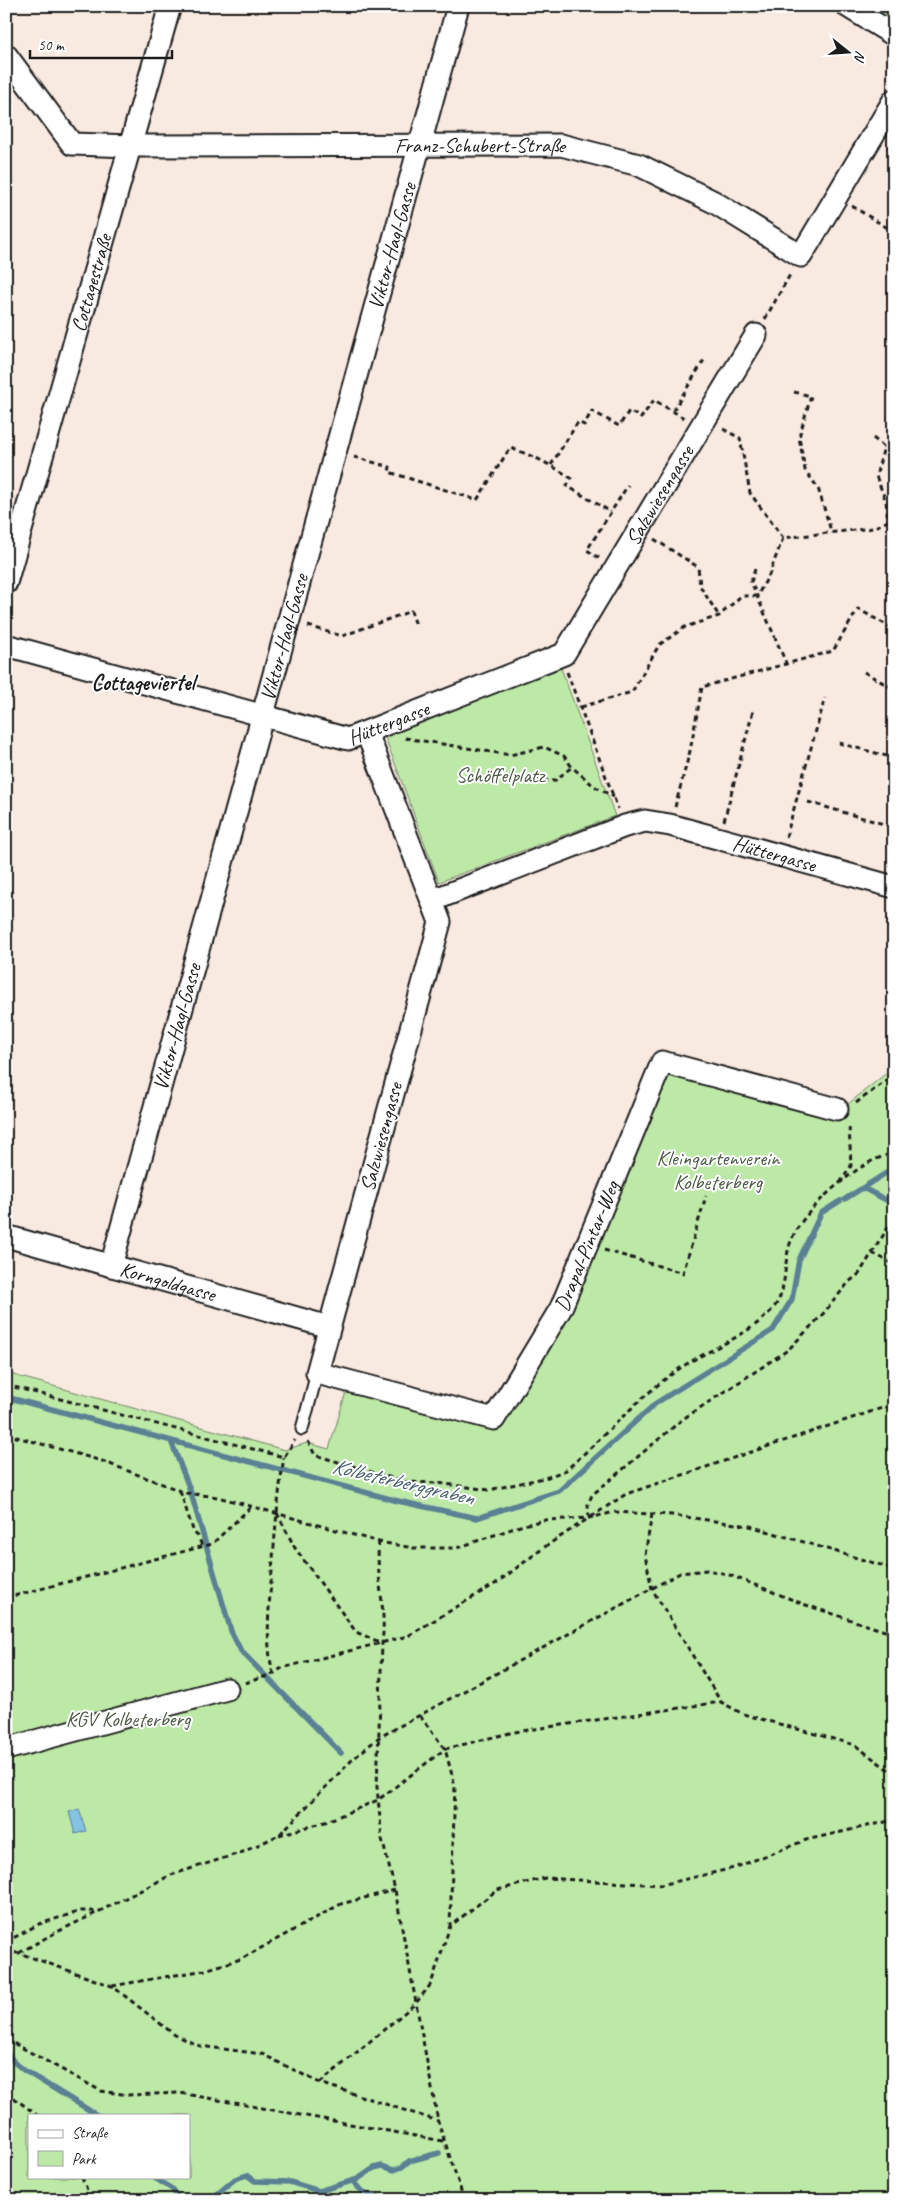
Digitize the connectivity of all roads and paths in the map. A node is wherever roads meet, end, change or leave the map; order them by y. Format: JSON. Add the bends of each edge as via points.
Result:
{"nodes":[{"id":1,"x":170,"y":6,"type":"edge"},
{"id":2,"x":458,"y":6,"type":"edge"},
{"id":3,"x":848,"y":6,"type":"edge"},
{"id":4,"x":894,"y":35,"type":"edge"},
{"id":5,"x":6,"y":55,"type":"edge"},
{"id":6,"x":894,"y":100,"type":"edge"},
{"id":7,"x":421,"y":144,"type":"junction"},
{"id":8,"x":132,"y":146,"type":"junction"},
{"id":9,"x":836,"y":197,"type":"junction"},
{"id":10,"x":894,"y":232,"type":"edge"},
{"id":11,"x":801,"y":256,"type":"junction"},
{"id":12,"x":756,"y":335,"type":"joint"},
{"id":13,"x":704,"y":360,"type":"dead end"},
{"id":14,"x":794,"y":392,"type":"dead end"},
{"id":15,"x":673,"y":411,"type":"junction"},
{"id":16,"x":702,"y":424,"type":"junction"},
{"id":17,"x":873,"y":438,"type":"dead end"},
{"id":18,"x":336,"y":452,"type":"junction"},
{"id":19,"x":551,"y":465,"type":"junction"},
{"id":20,"x":628,"y":485,"type":"dead end"},
{"id":21,"x":611,"y":512,"type":"junction"},
{"id":22,"x":888,"y":521,"type":"junction"},
{"id":23,"x":894,"y":525,"type":"edge"},
{"id":24,"x":639,"y":529,"type":"junction"},
{"id":25,"x":831,"y":531,"type":"junction"},
{"id":26,"x":783,"y":538,"type":"junction"},
{"id":27,"x":616,"y":568,"type":"junction"},
{"id":28,"x":754,"y":570,"type":"dead end"},
{"id":29,"x":6,"y":583,"type":"edge"},
{"id":30,"x":757,"y":596,"type":"junction"},
{"id":31,"x":719,"y":616,"type":"junction"},
{"id":32,"x":290,"y":621,"type":"junction"},
{"id":33,"x":416,"y":625,"type":"dead end"},
{"id":34,"x":894,"y":629,"type":"edge"},
{"id":35,"x":6,"y":645,"type":"edge"},
{"id":36,"x":564,"y":654,"type":"junction"},
{"id":37,"x":786,"y":663,"type":"junction"},
{"id":38,"x":864,"y":672,"type":"dead end"},
{"id":39,"x":894,"y":689,"type":"edge"},
{"id":40,"x":825,"y":698,"type":"dead end"},
{"id":41,"x":581,"y":707,"type":"junction"},
{"id":42,"x":753,"y":711,"type":"dead end"},
{"id":43,"x":263,"y":717,"type":"junction"},
{"id":44,"x":367,"y":733,"type":"junction"},
{"id":45,"x":401,"y":738,"type":"dead end"},
{"id":46,"x":839,"y":743,"type":"dead end"},
{"id":47,"x":894,"y":758,"type":"edge"},
{"id":48,"x":572,"y":767,"type":"junction"},
{"id":49,"x":516,"y":780,"type":"dead end"},
{"id":50,"x":614,"y":798,"type":"junction"},
{"id":51,"x":808,"y":802,"type":"dead end"},
{"id":52,"x":670,"y":825,"type":"junction"},
{"id":53,"x":625,"y":826,"type":"junction"},
{"id":54,"x":894,"y":827,"type":"edge"},
{"id":55,"x":720,"y":839,"type":"junction"},
{"id":56,"x":781,"y":856,"type":"junction"},
{"id":57,"x":894,"y":887,"type":"edge"},
{"id":58,"x":433,"y":900,"type":"junction"},
{"id":59,"x":894,"y":1075,"type":"edge"},
{"id":60,"x":837,"y":1109,"type":"junction"},
{"id":61,"x":894,"y":1151,"type":"edge"},
{"id":62,"x":837,"y":1187,"type":"junction"},
{"id":63,"x":706,"y":1196,"type":"dead end"},
{"id":64,"x":894,"y":1218,"type":"edge"},
{"id":65,"x":6,"y":1236,"type":"edge"},
{"id":66,"x":587,"y":1245,"type":"junction"},
{"id":67,"x":872,"y":1252,"type":"junction"},
{"id":68,"x":894,"y":1264,"type":"edge"},
{"id":69,"x":111,"y":1266,"type":"junction"},
{"id":70,"x":329,"y":1327,"type":"junction"},
{"id":71,"x":317,"y":1373,"type":"junction"},
{"id":72,"x":6,"y":1385,"type":"edge"},
{"id":73,"x":894,"y":1404,"type":"edge"},
{"id":74,"x":302,"y":1429,"type":"junction"},
{"id":75,"x":6,"y":1434,"type":"edge"},
{"id":76,"x":284,"y":1457,"type":"junction"},
{"id":77,"x":179,"y":1490,"type":"junction"},
{"id":78,"x":252,"y":1506,"type":"junction"},
{"id":79,"x":276,"y":1513,"type":"junction"},
{"id":80,"x":652,"y":1514,"type":"junction"},
{"id":81,"x":589,"y":1518,"type":"junction"},
{"id":82,"x":379,"y":1542,"type":"junction"},
{"id":83,"x":203,"y":1546,"type":"junction"},
{"id":84,"x":894,"y":1568,"type":"edge"},
{"id":85,"x":652,"y":1589,"type":"junction"},
{"id":86,"x":6,"y":1598,"type":"edge"},
{"id":87,"x":894,"y":1634,"type":"edge"},
{"id":88,"x":382,"y":1643,"type":"junction"},
{"id":89,"x":273,"y":1674,"type":"junction"},
{"id":90,"x":256,"y":1680,"type":"dead end"},
{"id":91,"x":227,"y":1689,"type":"dead end"},
{"id":92,"x":720,"y":1702,"type":"junction"},
{"id":93,"x":420,"y":1716,"type":"junction"},
{"id":94,"x":378,"y":1738,"type":"junction"},
{"id":95,"x":6,"y":1749,"type":"edge"},
{"id":96,"x":445,"y":1749,"type":"junction"},
{"id":97,"x":894,"y":1774,"type":"edge"},
{"id":98,"x":378,"y":1800,"type":"junction"},
{"id":99,"x":894,"y":1820,"type":"edge"},
{"id":100,"x":279,"y":1835,"type":"junction"},
{"id":101,"x":395,"y":1890,"type":"junction"},
{"id":102,"x":100,"y":1911,"type":"junction"},
{"id":103,"x":450,"y":1926,"type":"junction"},
{"id":104,"x":6,"y":1942,"type":"edge"},
{"id":105,"x":6,"y":1952,"type":"edge"},
{"id":106,"x":19,"y":1953,"type":"junction"},
{"id":107,"x":112,"y":1986,"type":"junction"},
{"id":108,"x":416,"y":2003,"type":"junction"},
{"id":109,"x":6,"y":2039,"type":"edge"},
{"id":110,"x":320,"y":2083,"type":"junction"},
{"id":111,"x":6,"y":2092,"type":"edge"},
{"id":112,"x":36,"y":2114,"type":"edge"},
{"id":113,"x":438,"y":2121,"type":"junction"},
{"id":114,"x":443,"y":2141,"type":"junction"},
{"id":115,"x":82,"y":2178,"type":"edge"},
{"id":116,"x":92,"y":2200,"type":"edge"},
{"id":117,"x":464,"y":2200,"type":"edge"}],
"edges":[{"from":1,"to":8,"type":"street","name":"Cottagestraße"},
{"from":2,"to":7,"type":"street","name":"Viktor-Hagl-Gasse"},
{"from":3,"to":4,"type":"street"},
{"from":5,"to":8,"type":"street","via":[[72,144]]},
{"from":6,"to":9,"type":"street"},
{"from":7,"to":8,"type":"street","name":"Franz-Schubert-Straße"},
{"from":7,"to":11,"type":"street","name":"Franz-Schubert-Straße","via":[[561,145],[639,165],[714,202]]},
{"from":7,"to":18,"type":"street","name":"Viktor-Hagl-Gasse"},
{"from":8,"to":29,"type":"street","name":"Cottagestraße"},
{"from":9,"to":10,"type":"path"},
{"from":9,"to":11,"type":"street"},
{"from":11,"to":12,"type":"path"},
{"from":12,"to":16,"type":"street","name":"Salzwiesengasse"},
{"from":13,"to":15,"type":"path"},
{"from":14,"to":25,"type":"path","via":[[811,396],[799,437],[806,470],[818,488]]},
{"from":15,"to":16,"type":"path"},
{"from":15,"to":19,"type":"path","via":[[654,400],[641,418],[629,410],[618,426],[592,411],[584,425],[578,422]]},
{"from":16,"to":24,"type":"street","name":"Salzwiesengasse"},
{"from":16,"to":26,"type":"path","via":[[740,438],[750,494]]},
{"from":17,"to":22,"type":"path","via":[[884,447],[876,476],[886,501]]},
{"from":18,"to":19,"type":"path","via":[[390,467],[389,472],[477,500],[510,448]]},
{"from":18,"to":32,"type":"street","name":"Viktor-Hagl-Gasse"},
{"from":19,"to":21,"type":"path","via":[[571,478],[567,486]]},
{"from":20,"to":21,"type":"path"},
{"from":21,"to":27,"type":"path","via":[[586,550]]},
{"from":22,"to":23,"type":"path"},
{"from":22,"to":25,"type":"path","via":[[873,528]]},
{"from":24,"to":27,"type":"street","name":"Salzwiesengasse"},
{"from":24,"to":31,"type":"path","via":[[698,566],[700,586]]},
{"from":25,"to":26,"type":"path"},
{"from":26,"to":30,"type":"path"},
{"from":27,"to":36,"type":"street","name":"Salzwiesengasse"},
{"from":28,"to":30,"type":"path","via":[[751,582]]},
{"from":30,"to":31,"type":"path","via":[[741,596]]},
{"from":30,"to":37,"type":"path"},
{"from":31,"to":41,"type":"path","via":[[685,627],[660,645],[632,692]]},
{"from":32,"to":33,"type":"path","via":[[342,636],[411,611]]},
{"from":32,"to":43,"type":"street","name":"Viktor-Hagl-Gasse"},
{"from":34,"to":37,"type":"path","via":[[858,609],[833,651]]},
{"from":35,"to":43,"type":"street","name":"Hüttergasse"},
{"from":36,"to":41,"type":"path","via":[[565,666]]},
{"from":36,"to":44,"type":"street","name":"Hüttergasse"},
{"from":37,"to":52,"type":"path","via":[[702,687],[690,751]]},
{"from":38,"to":39,"type":"path"},
{"from":40,"to":56,"type":"path"},
{"from":41,"to":50,"type":"path"},
{"from":42,"to":55,"type":"path"},
{"from":43,"to":44,"type":"street","name":"Hüttergasse","via":[[348,739]]},
{"from":43,"to":69,"type":"street","name":"Viktor-Hagl-Gasse"},
{"from":44,"to":58,"type":"street","name":"Salzwiesengasse"},
{"from":45,"to":48,"type":"path","via":[[510,755],[544,746],[564,756]]},
{"from":46,"to":47,"type":"path"},
{"from":48,"to":49,"type":"path","via":[[554,780]]},
{"from":48,"to":50,"type":"path"},
{"from":50,"to":53,"type":"path"},
{"from":51,"to":54,"type":"path"},
{"from":52,"to":53,"type":"street","name":"Hüttergasse","via":[[645,820]]},
{"from":52,"to":55,"type":"street","name":"Hüttergasse"},
{"from":53,"to":58,"type":"street"},
{"from":55,"to":56,"type":"street","name":"Hüttergasse"},
{"from":56,"to":57,"type":"street","name":"Hüttergasse"},
{"from":58,"to":70,"type":"street","name":"Salzwiesengasse","via":[[440,922]]},
{"from":59,"to":60,"type":"path","via":[[847,1109]]},
{"from":60,"to":62,"type":"path","via":[[849,1121],[851,1166]]},
{"from":60,"to":66,"type":"street","name":"Drapal-Pintar-Weg","via":[[662,1062]]},
{"from":61,"to":62,"type":"path","via":[[871,1161]]},
{"from":62,"to":74,"type":"path","via":[[802,1220],[790,1242],[783,1289],[773,1308],[758,1323],[676,1371],[566,1470],[489,1490],[405,1482],[316,1455]]},
{"from":63,"to":66,"type":"path","via":[[683,1273]]},
{"from":64,"to":67,"type":"path"},
{"from":65,"to":69,"type":"street","name":"Korngoldgasse"},
{"from":66,"to":71,"type":"street","name":"Drapal-Pintar-Weg","via":[[561,1308],[494,1419]]},
{"from":67,"to":68,"type":"path"},
{"from":67,"to":81,"type":"path","via":[[859,1274],[788,1350],[683,1419],[592,1496],[588,1504]]},
{"from":69,"to":70,"type":"street","name":"Korngoldgasse"},
{"from":70,"to":71,"type":"street","name":"Salzwiesengasse"},
{"from":71,"to":74,"type":"lane"},
{"from":72,"to":76,"type":"path"},
{"from":73,"to":81,"type":"path","via":[[626,1494]]},
{"from":74,"to":76,"type":"path"},
{"from":75,"to":77,"type":"path","via":[[120,1467]]},
{"from":76,"to":79,"type":"path"},
{"from":77,"to":78,"type":"path"},
{"from":77,"to":83,"type":"path","via":[[194,1533]]},
{"from":78,"to":79,"type":"path"},
{"from":78,"to":83,"type":"path","via":[[212,1544]]},
{"from":79,"to":82,"type":"path"},
{"from":79,"to":88,"type":"path","via":[[295,1548],[356,1632]]},
{"from":79,"to":89,"type":"path","via":[[268,1617]]},
{"from":80,"to":81,"type":"path","via":[[615,1512]]},
{"from":80,"to":84,"type":"path","via":[[750,1526]]},
{"from":80,"to":85,"type":"path","via":[[645,1554]]},
{"from":81,"to":82,"type":"path","via":[[544,1520],[457,1548],[413,1548]]},
{"from":81,"to":88,"type":"path","via":[[495,1584],[408,1636]]},
{"from":82,"to":88,"type":"path","via":[[376,1562],[385,1626]]},
{"from":83,"to":86,"type":"path"},
{"from":85,"to":87,"type":"path","via":[[680,1574],[707,1570],[727,1574]]},
{"from":85,"to":92,"type":"path"},
{"from":85,"to":93,"type":"path"},
{"from":88,"to":89,"type":"path","via":[[282,1668]]},
{"from":88,"to":94,"type":"path"},
{"from":89,"to":90,"type":"path"},
{"from":91,"to":95,"type":"street"},
{"from":92,"to":96,"type":"path","via":[[514,1732]]},
{"from":92,"to":97,"type":"path","via":[[744,1714],[855,1745]]},
{"from":93,"to":94,"type":"path"},
{"from":93,"to":96,"type":"path"},
{"from":94,"to":98,"type":"path"},
{"from":94,"to":100,"type":"path"},
{"from":96,"to":98,"type":"path"},
{"from":96,"to":103,"type":"path","via":[[455,1786]]},
{"from":98,"to":100,"type":"path","via":[[325,1822]]},
{"from":98,"to":101,"type":"path","via":[[382,1839]]},
{"from":99,"to":103,"type":"path","via":[[806,1840],[734,1868],[661,1885],[545,1878],[497,1890]]},
{"from":100,"to":102,"type":"path","via":[[243,1852],[171,1875]]},
{"from":101,"to":107,"type":"path","via":[[341,1904],[241,1959],[205,1970]]},
{"from":101,"to":108,"type":"path"},
{"from":102,"to":104,"type":"path","via":[[81,1911],[39,1924]]},
{"from":102,"to":106,"type":"path"},
{"from":103,"to":108,"type":"path","via":[[431,1984]]},
{"from":105,"to":106,"type":"path"},
{"from":106,"to":107,"type":"path"},
{"from":107,"to":110,"type":"path","via":[[175,2035],[200,2046],[262,2054]]},
{"from":108,"to":110,"type":"path"},
{"from":108,"to":113,"type":"path"},
{"from":109,"to":114,"type":"path","via":[[101,2091],[128,2095],[180,2093]]},
{"from":110,"to":113,"type":"path"},
{"from":111,"to":112,"type":"path"},
{"from":113,"to":114,"type":"path"},
{"from":114,"to":117,"type":"path"},
{"from":115,"to":116,"type":"path"}]}
